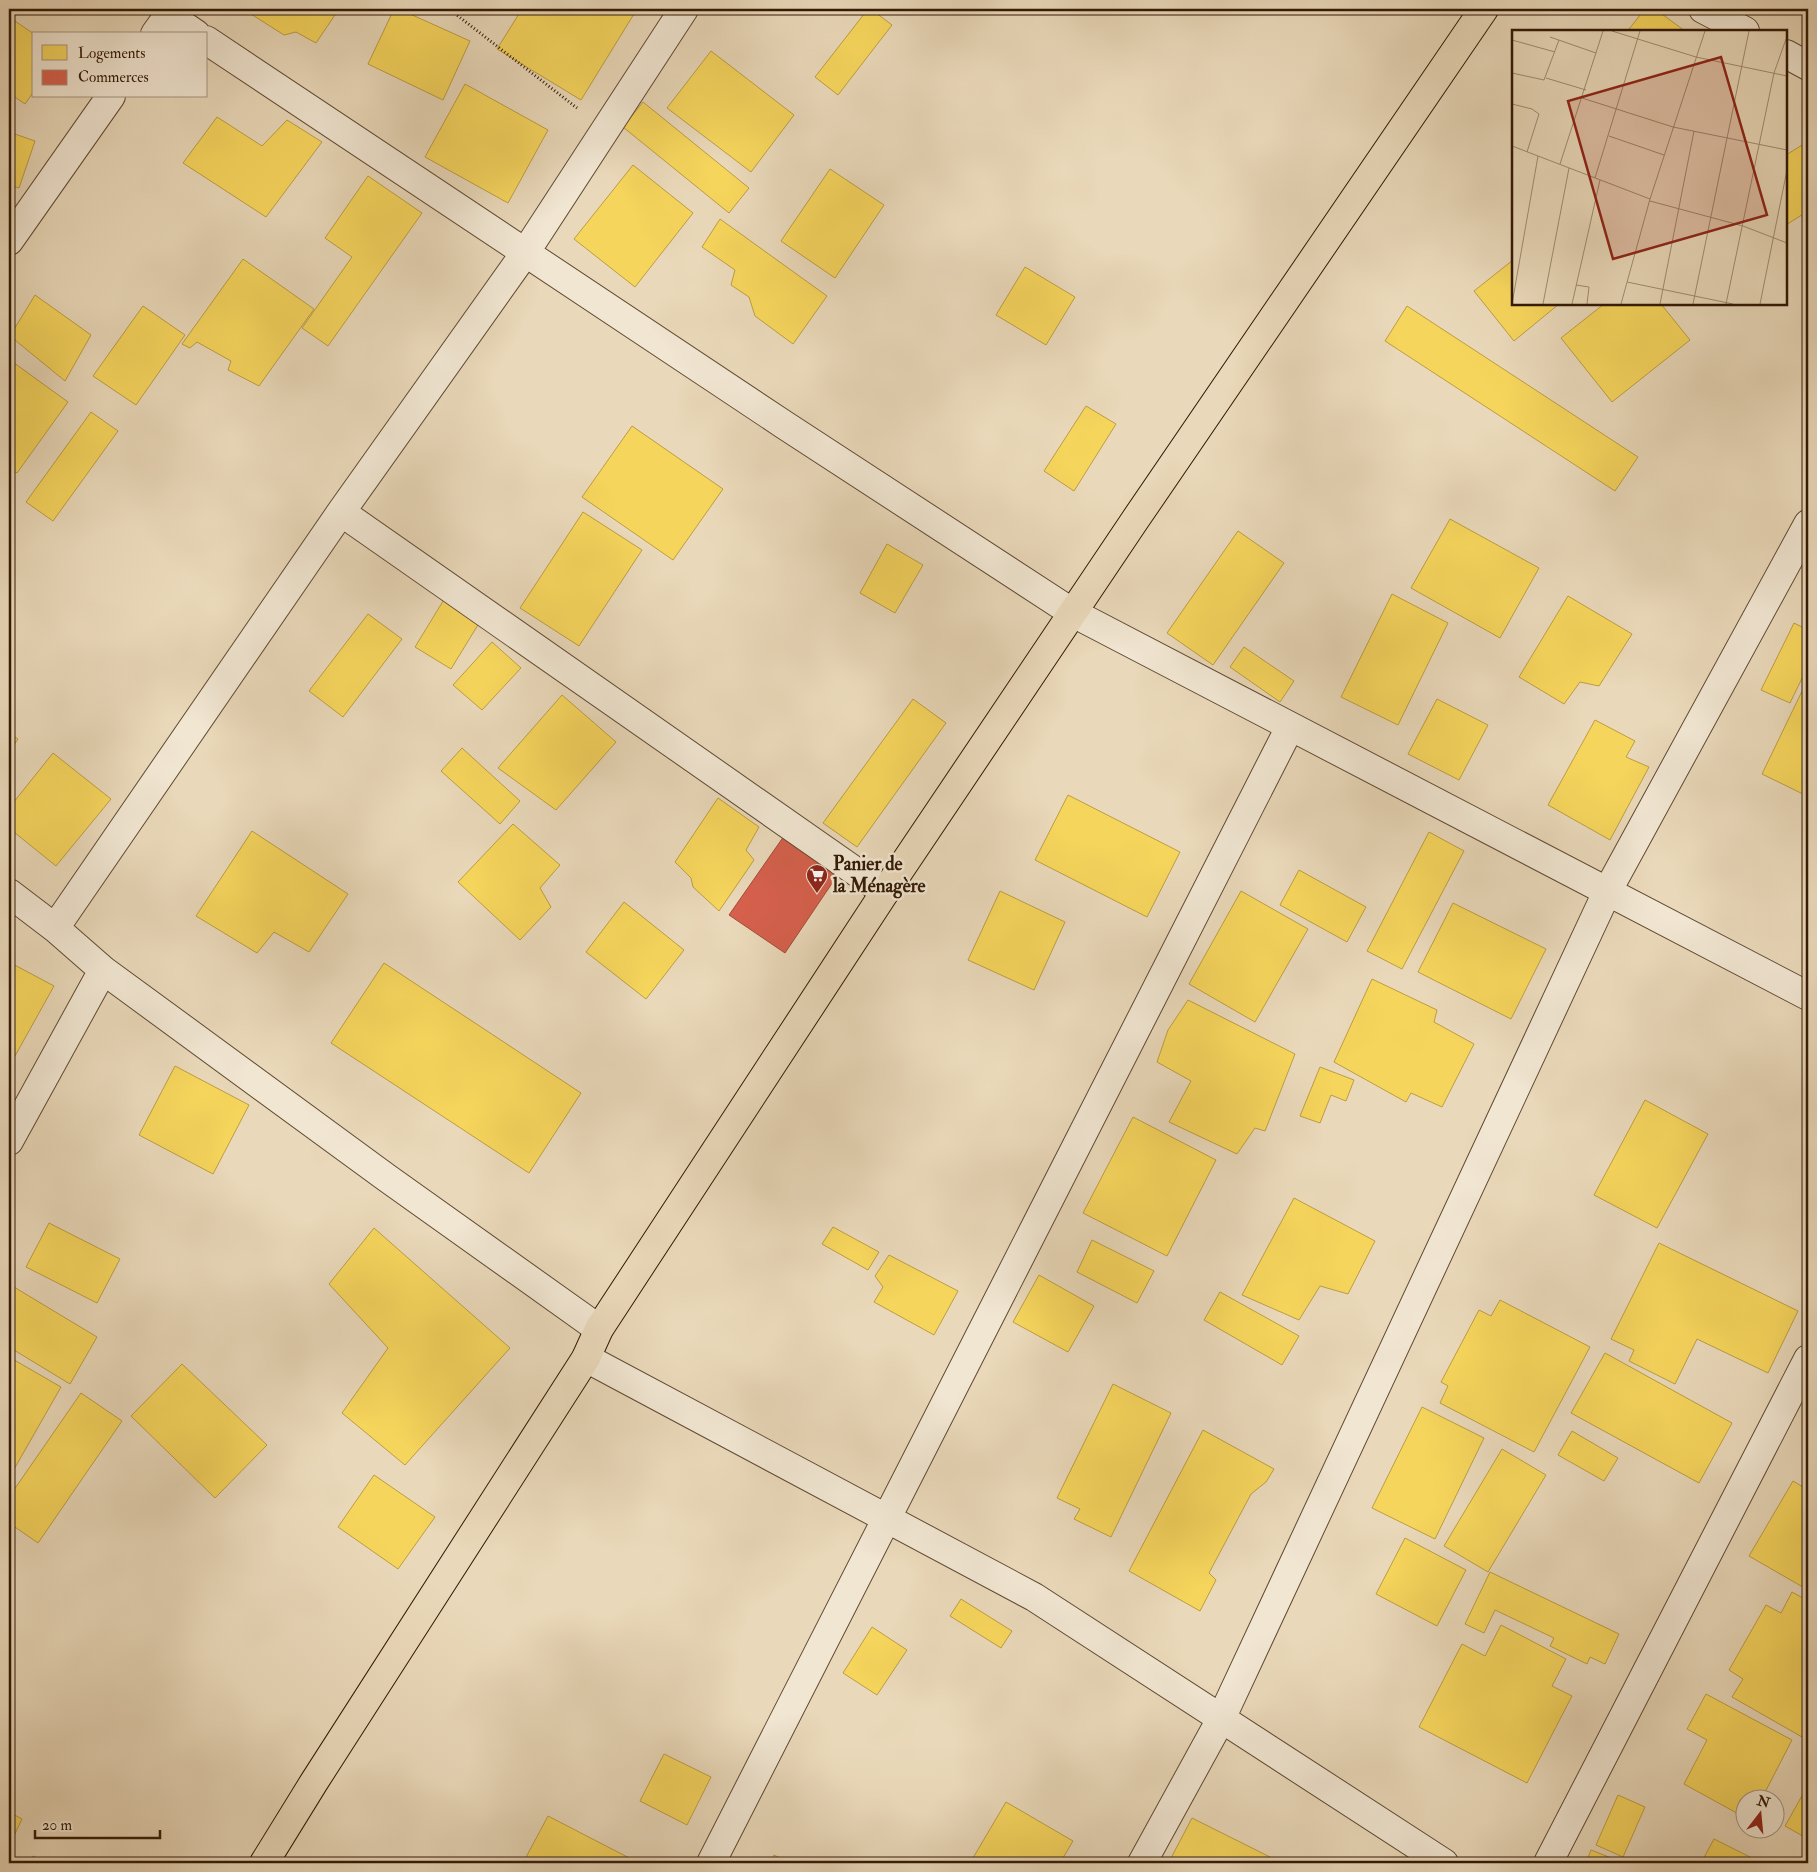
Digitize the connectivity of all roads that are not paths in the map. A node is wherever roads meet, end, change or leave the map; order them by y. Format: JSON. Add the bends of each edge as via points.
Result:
{"nodes":[{"id":1,"x":684,"y":9,"type":"edge"},
{"id":2,"x":1484,"y":9,"type":"edge"},
{"id":3,"x":1704,"y":9,"type":"edge"},
{"id":4,"x":165,"y":19,"type":"edge"},
{"id":5,"x":1743,"y":30,"type":"edge"},
{"id":6,"x":192,"y":32,"type":"edge"},
{"id":7,"x":208,"y":41,"type":"edge"},
{"id":8,"x":1787,"y":55,"type":"edge"},
{"id":9,"x":1808,"y":66,"type":"edge"},
{"id":10,"x":110,"y":98,"type":"edge"},
{"id":11,"x":9,"y":241,"type":"edge"},
{"id":12,"x":525,"y":254,"type":"junction"},
{"id":13,"x":340,"y":512,"type":"junction"},
{"id":14,"x":1808,"y":524,"type":"edge"},
{"id":15,"x":1073,"y":614,"type":"junction"},
{"id":16,"x":1290,"y":727,"type":"junction"},
{"id":17,"x":885,"y":892,"type":"junction"},
{"id":18,"x":1607,"y":892,"type":"junction"},
{"id":19,"x":9,"y":893,"type":"edge"},
{"id":20,"x":55,"y":928,"type":"junction"},
{"id":21,"x":103,"y":970,"type":"junction"},
{"id":22,"x":1808,"y":996,"type":"edge"},
{"id":23,"x":9,"y":1141,"type":"edge"},
{"id":24,"x":599,"y":1329,"type":"junction"},
{"id":25,"x":586,"y":1358,"type":"junction"},
{"id":26,"x":1808,"y":1359,"type":"edge"},
{"id":27,"x":887,"y":1518,"type":"junction"},
{"id":28,"x":1221,"y":1719,"type":"junction"},
{"id":29,"x":264,"y":1863,"type":"edge"},
{"id":30,"x":711,"y":1863,"type":"edge"},
{"id":31,"x":1142,"y":1863,"type":"edge"},
{"id":32,"x":1444,"y":1863,"type":"edge"},
{"id":33,"x":1548,"y":1863,"type":"edge"}],
"edges":[{"from":1,"to":12,"type":"street"},
{"from":2,"to":15,"type":"highway"},
{"from":3,"to":5,"type":"street"},
{"from":4,"to":6,"type":"street"},
{"from":7,"to":12,"type":"street"},
{"from":8,"to":9,"type":"street"},
{"from":10,"to":11,"type":"street"},
{"from":12,"to":13,"type":"street"},
{"from":12,"to":15,"type":"street"},
{"from":13,"to":17,"type":"street"},
{"from":13,"to":20,"type":"street"},
{"from":14,"to":18,"type":"street"},
{"from":15,"to":16,"type":"street"},
{"from":15,"to":17,"type":"highway"},
{"from":16,"to":18,"type":"street"},
{"from":16,"to":27,"type":"street"},
{"from":17,"to":24,"type":"highway"},
{"from":18,"to":22,"type":"street"},
{"from":18,"to":28,"type":"street"},
{"from":19,"to":20,"type":"street"},
{"from":20,"to":21,"type":"street"},
{"from":21,"to":23,"type":"street"},
{"from":21,"to":24,"type":"street"},
{"from":24,"to":25,"type":"highway"},
{"from":25,"to":27,"type":"street"},
{"from":25,"to":29,"type":"highway"},
{"from":26,"to":33,"type":"street"},
{"from":27,"to":28,"type":"street","via":[[1034,1597]]},
{"from":27,"to":30,"type":"street"},
{"from":28,"to":31,"type":"street"},
{"from":28,"to":32,"type":"street"}]}
